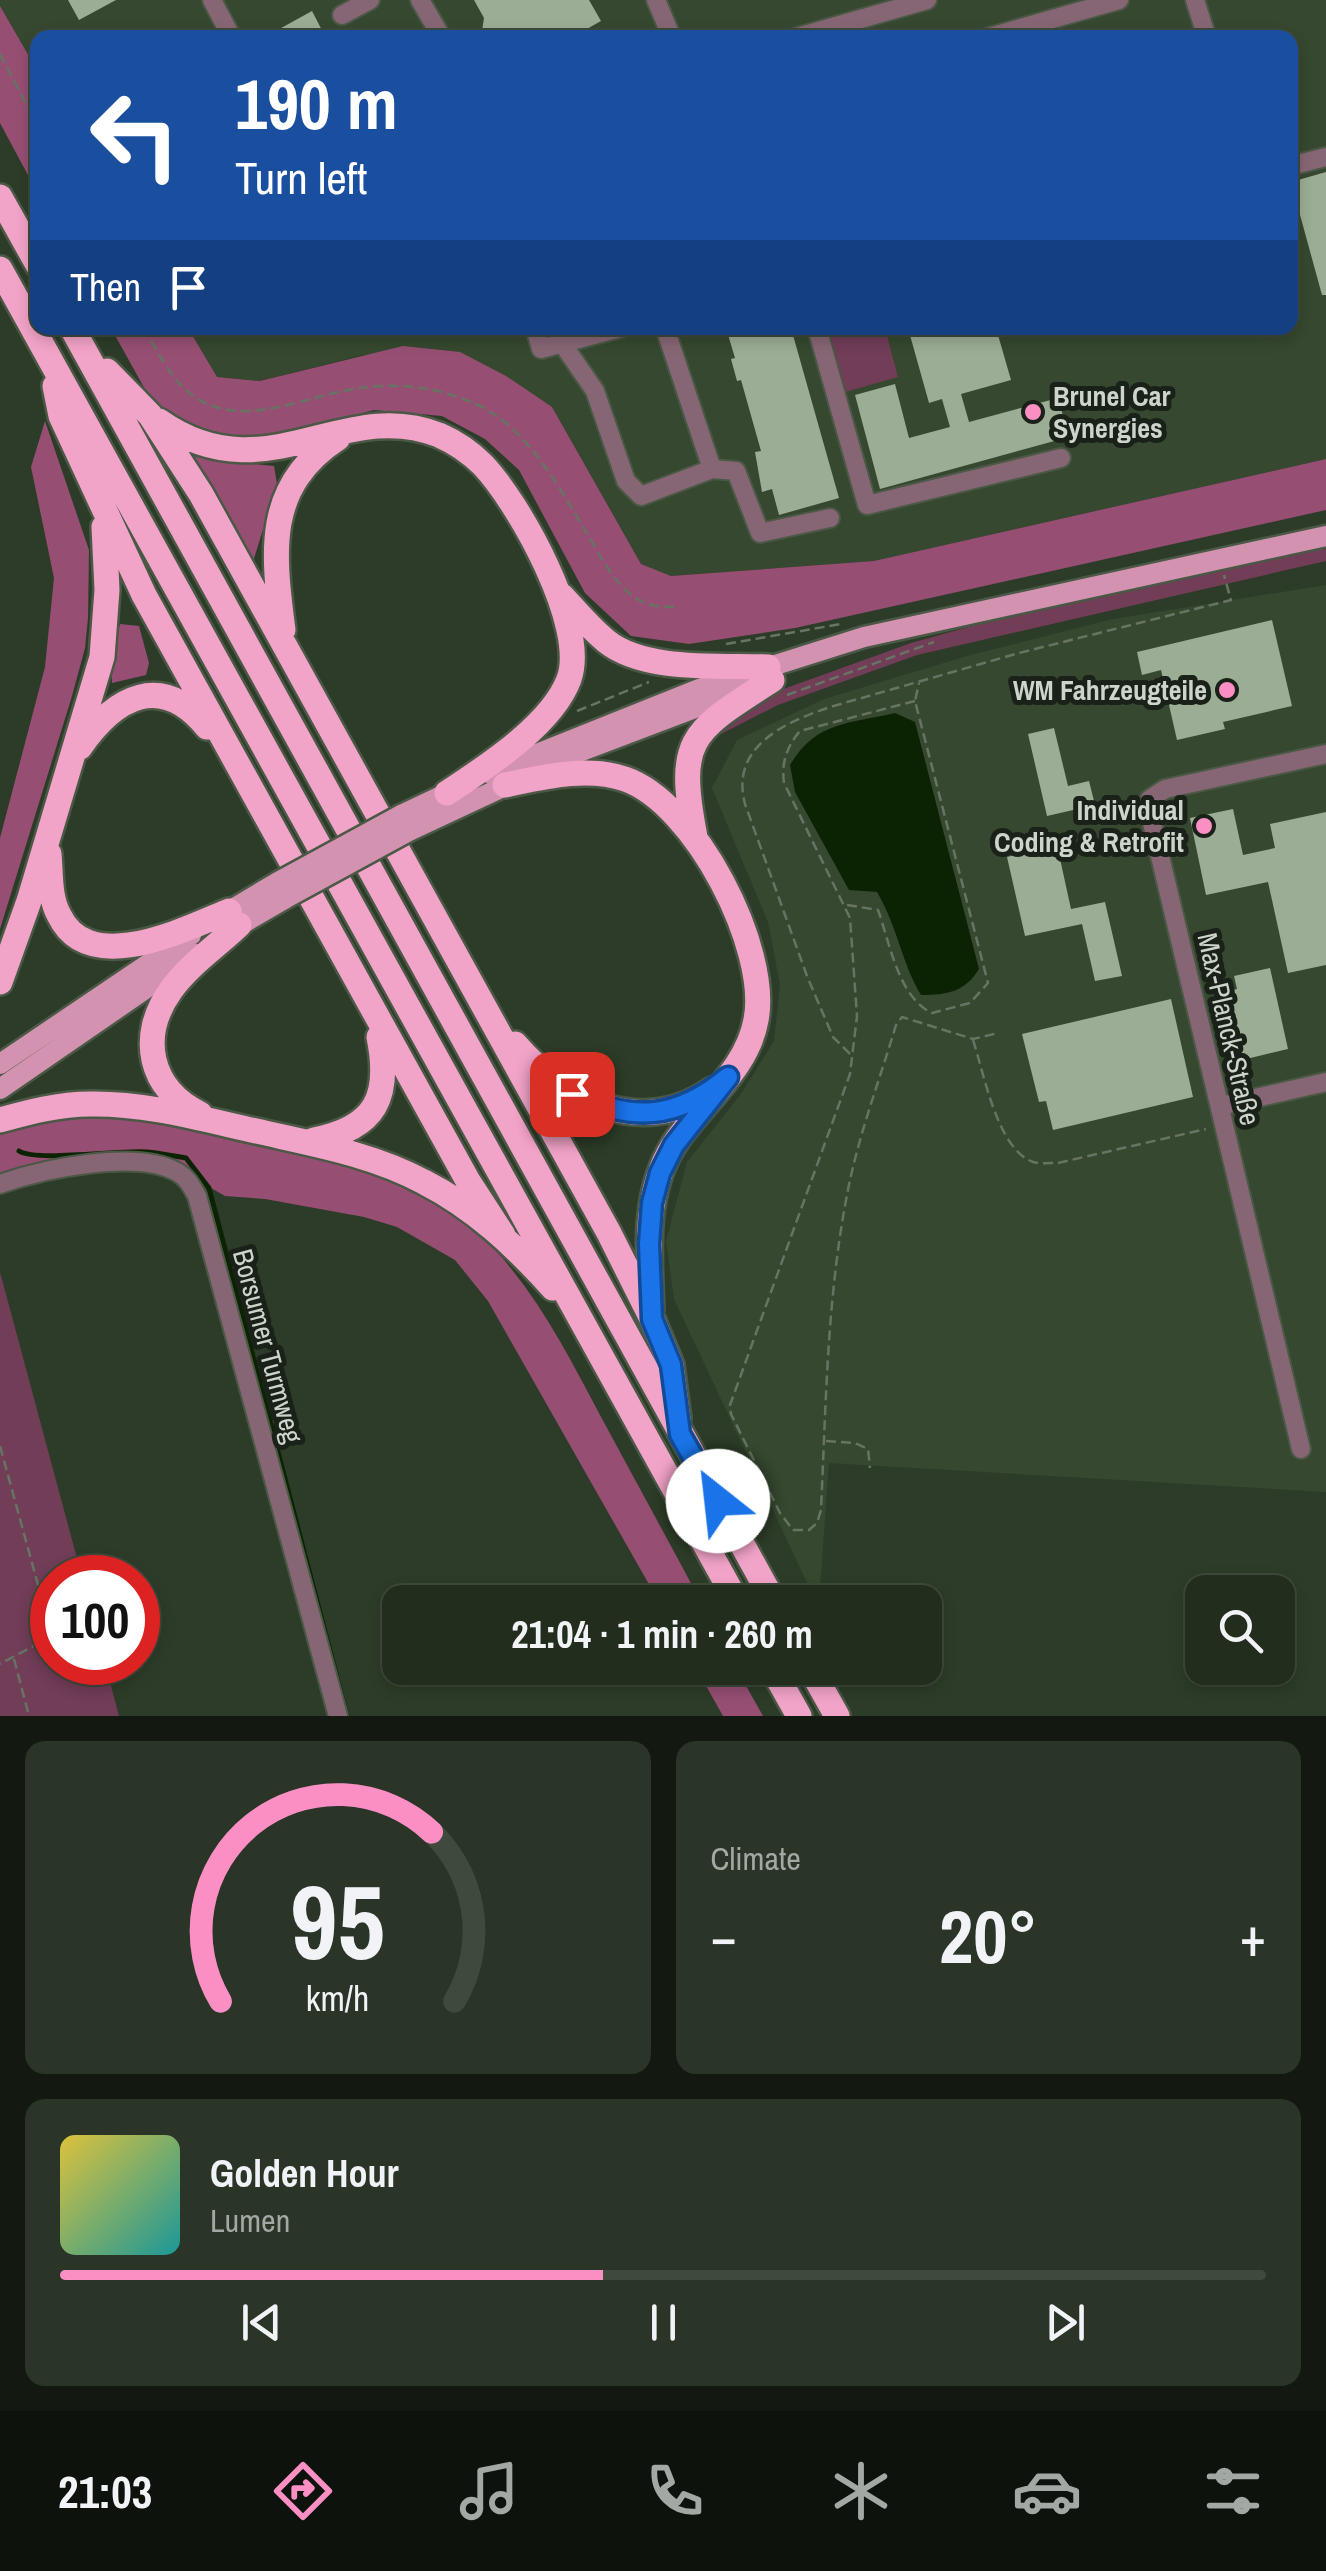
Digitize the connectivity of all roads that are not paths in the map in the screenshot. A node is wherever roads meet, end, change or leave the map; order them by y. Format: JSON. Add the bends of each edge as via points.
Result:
{"nodes":[{"id":1,"x":212,"y":0,"type":"edge"},
{"id":2,"x":370,"y":0,"type":"edge"},
{"id":3,"x":420,"y":0,"type":"edge"},
{"id":4,"x":656,"y":0,"type":"edge"},
{"id":5,"x":927,"y":0,"type":"edge"},
{"id":6,"x":1118,"y":0,"type":"edge"},
{"id":7,"x":1195,"y":0,"type":"edge"},
{"id":8,"x":342,"y":14,"type":"dead end"},
{"id":9,"x":228,"y":30,"type":"edge"},
{"id":10,"x":437,"y":30,"type":"edge"},
{"id":11,"x":669,"y":30,"type":"edge"},
{"id":12,"x":822,"y":30,"type":"edge"},
{"id":13,"x":1014,"y":30,"type":"edge"},
{"id":14,"x":1204,"y":30,"type":"edge"},
{"id":15,"x":1326,"y":156,"type":"edge"},
{"id":16,"x":1298,"y":164,"type":"dead end"},
{"id":17,"x":0,"y":197,"type":"edge"},
{"id":18,"x":30,"y":250,"type":"edge"},
{"id":19,"x":0,"y":269,"type":"edge"},
{"id":20,"x":30,"y":322,"type":"edge"},
{"id":21,"x":37,"y":335,"type":"edge"},
{"id":22,"x":537,"y":335,"type":"edge"},
{"id":23,"x":593,"y":335,"type":"edge"},
{"id":24,"x":667,"y":335,"type":"edge"},
{"id":25,"x":819,"y":335,"type":"edge"},
{"id":26,"x":77,"y":336,"type":"edge"},
{"id":27,"x":562,"y":343,"type":"junction"},
{"id":28,"x":49,"y":356,"type":"junction"},
{"id":29,"x":150,"y":416,"type":"junction"},
{"id":30,"x":351,"y":430,"type":"junction"},
{"id":31,"x":1061,"y":458,"type":"dead end"},
{"id":32,"x":712,"y":469,"type":"junction"},
{"id":33,"x":103,"y":512,"type":"junction"},
{"id":34,"x":830,"y":518,"type":"dead end"},
{"id":35,"x":1326,"y":536,"type":"edge"},
{"id":36,"x":559,"y":592,"type":"junction"},
{"id":37,"x":285,"y":645,"type":"junction"},
{"id":38,"x":770,"y":682,"type":"junction"},
{"id":39,"x":1326,"y":754,"type":"edge"},
{"id":40,"x":234,"y":759,"type":"junction"},
{"id":41,"x":71,"y":760,"type":"junction"},
{"id":42,"x":505,"y":784,"type":"junction"},
{"id":43,"x":447,"y":792,"type":"junction"},
{"id":44,"x":405,"y":823,"type":"junction"},
{"id":45,"x":48,"y":836,"type":"junction"},
{"id":46,"x":696,"y":837,"type":"junction"},
{"id":47,"x":234,"y":918,"type":"junction"},
{"id":48,"x":0,"y":982,"type":"edge"},
{"id":49,"x":485,"y":1009,"type":"junction"},
{"id":50,"x":375,"y":1013,"type":"junction"},
{"id":51,"x":0,"y":1064,"type":"edge"},
{"id":52,"x":728,"y":1077,"type":"junction"},
{"id":53,"x":1326,"y":1082,"type":"edge"},
{"id":54,"x":0,"y":1089,"type":"edge"},
{"id":55,"x":1222,"y":1115,"type":"junction"},
{"id":56,"x":0,"y":1120,"type":"edge"},
{"id":57,"x":218,"y":1122,"type":"junction"},
{"id":58,"x":304,"y":1142,"type":"junction"},
{"id":59,"x":0,"y":1184,"type":"edge"},
{"id":60,"x":503,"y":1235,"type":"junction"},
{"id":61,"x":652,"y":1319,"type":"junction"},
{"id":62,"x":583,"y":1320,"type":"junction"},
{"id":63,"x":680,"y":1434,"type":"junction"},
{"id":64,"x":1301,"y":1449,"type":"dead end"},
{"id":65,"x":727,"y":1585,"type":"edge"},
{"id":66,"x":764,"y":1585,"type":"edge"},
{"id":67,"x":782,"y":1685,"type":"edge"},
{"id":68,"x":820,"y":1685,"type":"edge"},
{"id":69,"x":338,"y":1716,"type":"edge"},
{"id":70,"x":799,"y":1716,"type":"edge"},
{"id":71,"x":837,"y":1716,"type":"edge"}],
"edges":[{"from":1,"to":9,"type":"street"},
{"from":2,"to":8,"type":"street"},
{"from":3,"to":10,"type":"street"},
{"from":4,"to":11,"type":"street"},
{"from":5,"to":12,"type":"street"},
{"from":6,"to":13,"type":"street"},
{"from":7,"to":14,"type":"street"},
{"from":15,"to":16,"type":"street"},
{"from":17,"to":18,"type":"highway"},
{"from":19,"to":20,"type":"highway"},
{"from":21,"to":28,"type":"highway"},
{"from":22,"to":27,"type":"street","via":[[541,349]]},
{"from":23,"to":27,"type":"street"},
{"from":24,"to":32,"type":"street"},
{"from":25,"to":31,"type":"street","via":[[867,506]]},
{"from":26,"to":29,"type":"highway"},
{"from":26,"to":63,"type":"highway"},
{"from":27,"to":32,"type":"street","via":[[596,391],[626,481],[642,496]]},
{"from":28,"to":33,"type":"highway","via":[[62,416]]},
{"from":28,"to":62,"type":"highway"},
{"from":29,"to":30,"type":"highway","via":[[191,440],[244,450]]},
{"from":29,"to":37,"type":"highway"},
{"from":30,"to":36,"type":"highway","via":[[414,427],[461,447],[502,490]]},
{"from":30,"to":37,"type":"highway","via":[[308,461],[286,493],[275,550]]},
{"from":32,"to":34,"type":"street","via":[[736,471],[760,533]]},
{"from":33,"to":40,"type":"highway"},
{"from":33,"to":41,"type":"highway","via":[[102,656]]},
{"from":35,"to":38,"type":"main road","via":[[980,612]]},
{"from":36,"to":38,"type":"highway","via":[[608,643],[632,656]]},
{"from":36,"to":43,"type":"highway","via":[[572,642],[568,679],[526,733]]},
{"from":37,"to":49,"type":"highway"},
{"from":38,"to":42,"type":"main road"},
{"from":38,"to":43,"type":"main road","via":[[632,714]]},
{"from":38,"to":46,"type":"highway","via":[[716,716],[697,738],[686,786]]},
{"from":39,"to":55,"type":"street","name":"Max-Planck-Straße","via":[[1164,789],[1150,799]]},
{"from":40,"to":41,"type":"highway","via":[[191,708],[142,695],[108,712]]},
{"from":40,"to":50,"type":"highway"},
{"from":41,"to":45,"type":"highway"},
{"from":42,"to":44,"type":"main road"},
{"from":42,"to":46,"type":"highway","via":[[590,772],[624,779],[650,791]]},
{"from":43,"to":44,"type":"main road"},
{"from":44,"to":47,"type":"main road","bridge":true},
{"from":45,"to":47,"type":"highway","via":[[60,920],[94,943],[129,946]]},
{"from":45,"to":48,"type":"highway"},
{"from":46,"to":52,"type":"highway","via":[[742,924],[757,976],[752,1039]]},
{"from":47,"to":51,"type":"main road","via":[[143,965]]},
{"from":47,"to":54,"type":"main road"},
{"from":47,"to":57,"type":"highway","via":[[160,1006],[150,1052],[167,1091]]},
{"from":49,"to":52,"type":"highway","via":[[554,1082],[611,1110],[673,1110]]},
{"from":49,"to":61,"type":"highway"},
{"from":50,"to":58,"type":"highway","via":[[385,1066],[374,1110],[339,1135]]},
{"from":50,"to":60,"type":"highway"},
{"from":52,"to":61,"type":"highway","via":[[660,1173],[649,1244]]},
{"from":53,"to":55,"type":"street"},
{"from":55,"to":64,"type":"street","name":"Max-Planck-Straße"},
{"from":56,"to":57,"type":"highway","via":[[90,1104]]},
{"from":57,"to":58,"type":"highway"},
{"from":58,"to":60,"type":"highway","via":[[423,1181]]},
{"from":59,"to":69,"type":"street","name":"Borsumer Turmweg","via":[[89,1164],[150,1162],[177,1172],[198,1196]]},
{"from":60,"to":62,"type":"highway"},
{"from":61,"to":63,"type":"highway","via":[[671,1365]]},
{"from":62,"to":65,"type":"highway"},
{"from":63,"to":66,"type":"highway"},
{"from":67,"to":70,"type":"highway"},
{"from":68,"to":71,"type":"highway"}]}
